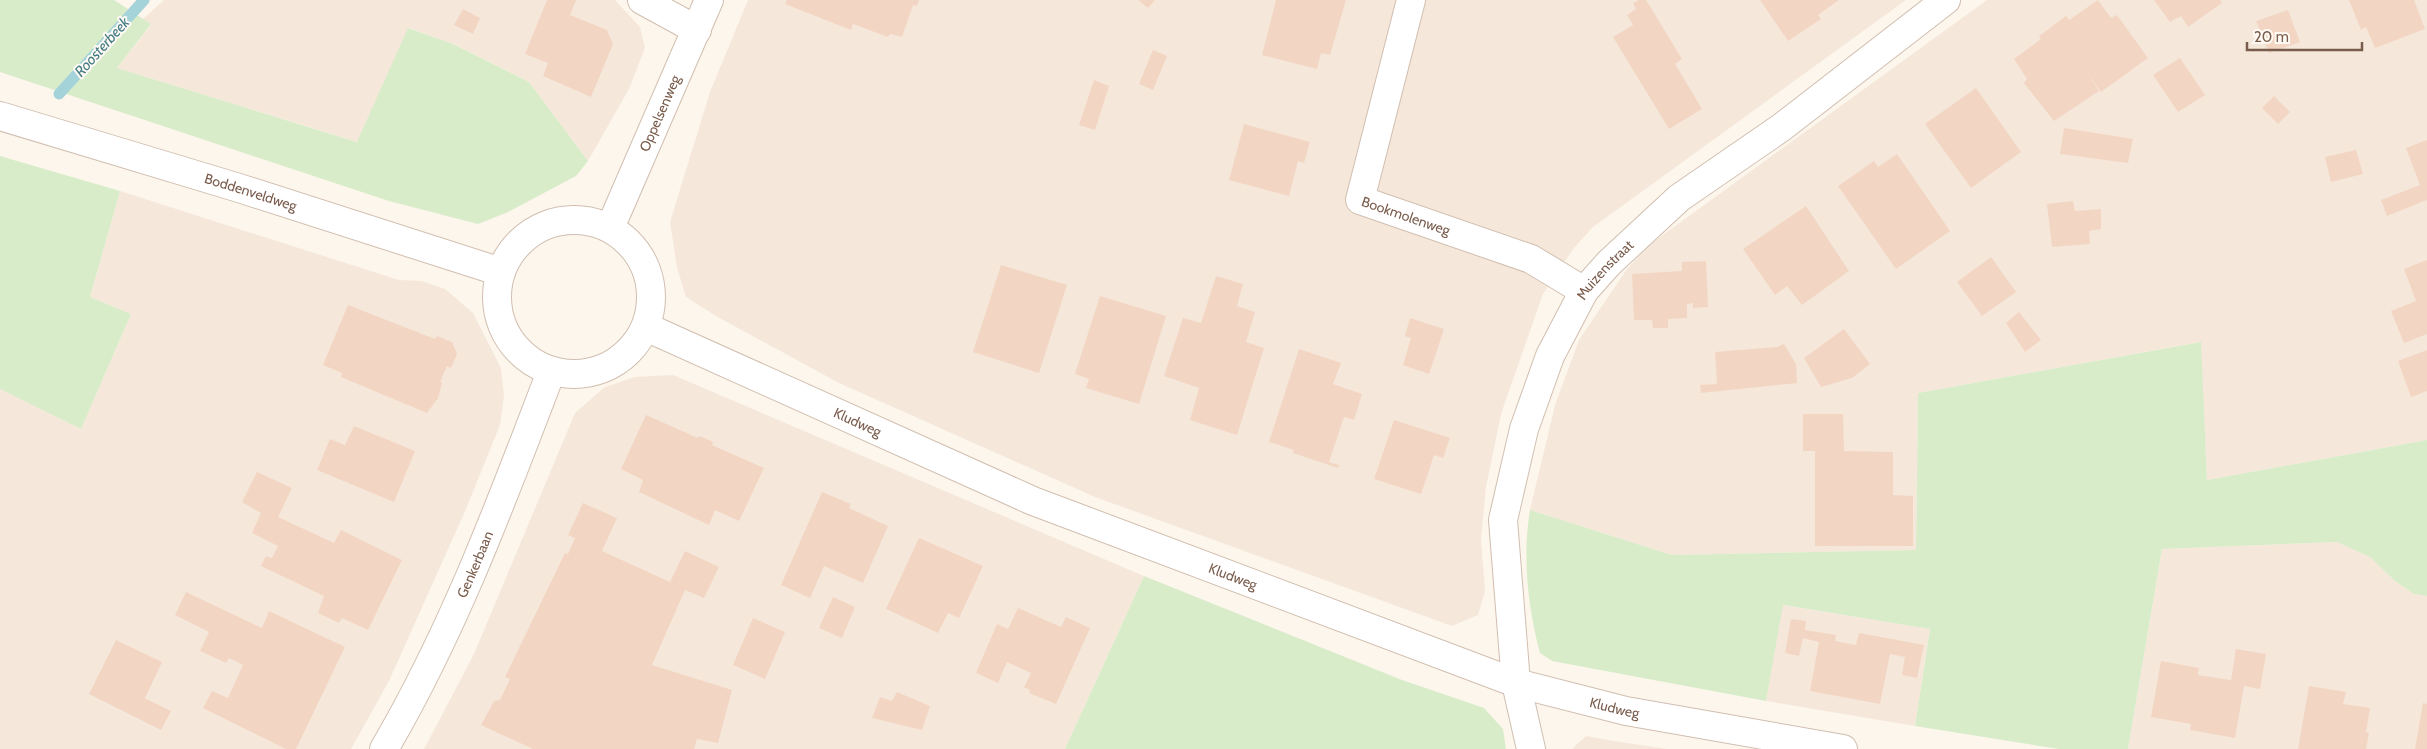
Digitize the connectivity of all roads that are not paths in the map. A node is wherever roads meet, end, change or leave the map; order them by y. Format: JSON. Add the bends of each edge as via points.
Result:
{"nodes":[{"id":1,"x":642,"y":0,"type":"edge"},
{"id":2,"x":709,"y":0,"type":"edge"},
{"id":3,"x":1411,"y":0,"type":"edge"},
{"id":4,"x":1946,"y":0,"type":"edge"},
{"id":5,"x":697,"y":30,"type":"junction"},
{"id":6,"x":0,"y":116,"type":"edge"},
{"id":7,"x":610,"y":228,"type":"junction"},
{"id":8,"x":500,"y":272,"type":"junction"},
{"id":9,"x":1584,"y":291,"type":"junction"},
{"id":10,"x":646,"y":328,"type":"junction"},
{"id":11,"x":552,"y":372,"type":"junction"},
{"id":12,"x":1516,"y":683,"type":"junction"},
{"id":13,"x":384,"y":749,"type":"edge"},
{"id":14,"x":1531,"y":749,"type":"edge"},
{"id":15,"x":1843,"y":749,"type":"edge"}],
"edges":[{"from":1,"to":5,"type":"street"},
{"from":2,"to":5,"type":"street","name":"Oppelsenweg"},
{"from":3,"to":9,"type":"street","name":"Bookmolenweg","via":[[1360,200],[1531,259]]},
{"from":4,"to":9,"type":"street","name":"Muizenstraat","via":[[1782,127],[1679,198],[1621,250]]},
{"from":5,"to":7,"type":"street","name":"Oppelsenweg"},
{"from":6,"to":8,"type":"street","name":"Boddenveldweg"},
{"from":7,"to":8,"type":"street","via":[[578,218],[545,225],[517,243]]},
{"from":7,"to":10,"type":"street","via":[[629,241],[643,260],[652,305]]},
{"from":8,"to":11,"type":"street","via":[[496,303],[504,332],[524,357]]},
{"from":9,"to":12,"type":"street","name":"Muizenstraat","via":[[1550,356],[1524,429],[1503,520]]},
{"from":10,"to":11,"type":"street","via":[[630,351],[607,368],[580,375]]},
{"from":10,"to":12,"type":"street","name":"Kludweg","via":[[1033,501]]},
{"from":11,"to":13,"type":"street","name":"Genkerbaan","via":[[463,596]]},
{"from":12,"to":14,"type":"street","name":"Muizenstraat"},
{"from":12,"to":15,"type":"street","name":"Kludweg","via":[[1626,711]]}]}
